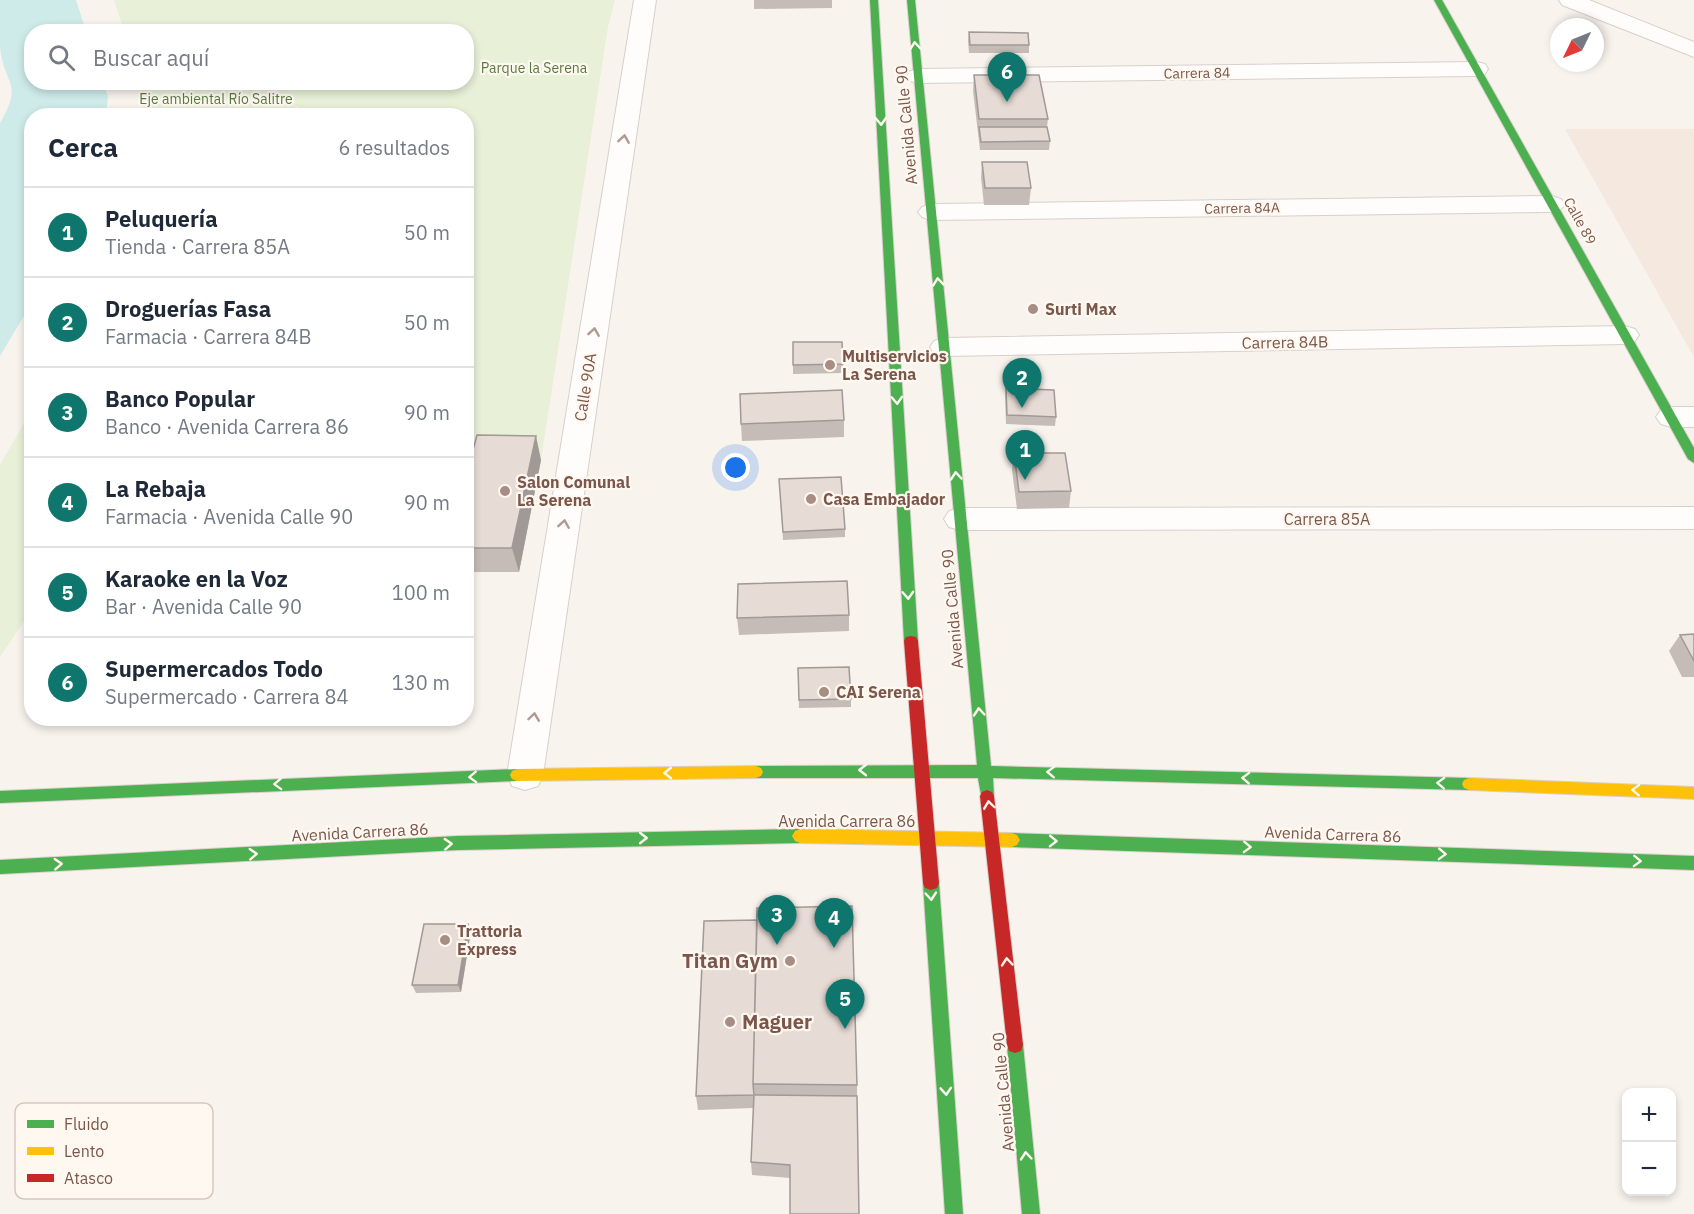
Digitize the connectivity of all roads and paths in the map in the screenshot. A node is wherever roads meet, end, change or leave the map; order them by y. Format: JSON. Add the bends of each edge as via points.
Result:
{"nodes":[{"id":1,"x":645,"y":0,"type":"edge"},
{"id":2,"x":874,"y":0,"type":"edge"},
{"id":3,"x":911,"y":0,"type":"edge"},
{"id":4,"x":1438,"y":0,"type":"edge"},
{"id":5,"x":1570,"y":0,"type":"edge"},
{"id":6,"x":1694,"y":50,"type":"edge"},
{"id":7,"x":1477,"y":69,"type":"junction"},
{"id":8,"x":918,"y":76,"type":"junction"},
{"id":9,"x":1552,"y":204,"type":"junction"},
{"id":10,"x":931,"y":212,"type":"junction"},
{"id":11,"x":1625,"y":335,"type":"junction"},
{"id":12,"x":944,"y":348,"type":"junction"},
{"id":13,"x":1682,"y":417,"type":"edge"},
{"id":14,"x":1694,"y":459,"type":"edge"},
{"id":15,"x":1694,"y":518,"type":"edge"},
{"id":16,"x":960,"y":519,"type":"junction"},
{"id":17,"x":921,"y":770,"type":"junction"},
{"id":18,"x":984,"y":771,"type":"junction"},
{"id":19,"x":525,"y":775,"type":"junction"},
{"id":20,"x":1694,"y":792,"type":"edge"},
{"id":21,"x":0,"y":797,"type":"edge"},
{"id":22,"x":926,"y":838,"type":"junction"},
{"id":23,"x":994,"y":840,"type":"junction"},
{"id":24,"x":1694,"y":862,"type":"edge"},
{"id":25,"x":0,"y":867,"type":"edge"},
{"id":26,"x":954,"y":1214,"type":"edge"},
{"id":27,"x":1031,"y":1214,"type":"edge"}],
"edges":[{"from":19,"to":1,"type":"street","name":"Calle 90A","one_way":true},
{"from":2,"to":17,"type":"main road","name":"Avenida Calle 90","one_way":true,"via":[[909,623]]},
{"from":8,"to":3,"type":"main road","name":"Avenida Calle 90","one_way":true},
{"from":4,"to":7,"type":"main road","name":"Calle 89"},
{"from":5,"to":6,"type":"street"},
{"from":7,"to":8,"type":"street","name":"Carrera 84"},
{"from":7,"to":9,"type":"main road","name":"Calle 89"},
{"from":8,"to":10,"type":"main road","name":"Avenida Calle 90"},
{"from":9,"to":10,"type":"street","name":"Carrera 84A"},
{"from":9,"to":11,"type":"main road","name":"Calle 89"},
{"from":12,"to":10,"type":"main road","name":"Avenida Calle 90","one_way":true},
{"from":11,"to":12,"type":"street","name":"Carrera 84B"},
{"from":11,"to":13,"type":"main road","name":"Calle 89"},
{"from":16,"to":12,"type":"main road","name":"Avenida Calle 90","one_way":true},
{"from":13,"to":14,"type":"main road","name":"Calle 89"},
{"from":15,"to":16,"type":"street","name":"Carrera 85A"},
{"from":18,"to":16,"type":"main road","name":"Avenida Calle 90","one_way":true},
{"from":17,"to":18,"type":"main road"},
{"from":17,"to":19,"type":"main road","one_way":true},
{"from":17,"to":22,"type":"main road","name":"Avenida Calle 90"},
{"from":20,"to":18,"type":"main road","one_way":true},
{"from":23,"to":18,"type":"main road","name":"Avenida Calle 90","one_way":true},
{"from":19,"to":21,"type":"main road","one_way":true},
{"from":22,"to":23,"type":"main road","name":"Avenida Carrera 86"},
{"from":25,"to":22,"type":"main road","name":"Avenida Carrera 86","one_way":true,"via":[[615,838]]},
{"from":22,"to":26,"type":"main road","name":"Avenida Calle 90","one_way":true},
{"from":23,"to":24,"type":"main road","name":"Avenida Carrera 86","one_way":true},
{"from":27,"to":23,"type":"main road","name":"Avenida Calle 90","one_way":true}]}
